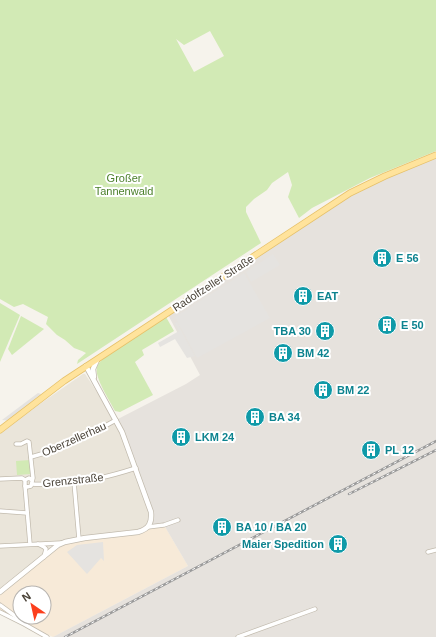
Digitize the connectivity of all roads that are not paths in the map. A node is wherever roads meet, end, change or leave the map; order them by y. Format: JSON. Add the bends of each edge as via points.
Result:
{"nodes":[{"id":1,"x":436,"y":155,"type":"edge"},
{"id":2,"x":97,"y":359,"type":"junction"},
{"id":3,"x":86,"y":366,"type":"junction"},
{"id":4,"x":94,"y":379,"type":"junction"},
{"id":5,"x":116,"y":420,"type":"junction"},
{"id":6,"x":0,"y":430,"type":"edge"},
{"id":7,"x":16,"y":444,"type":"dead end"},
{"id":8,"x":32,"y":457,"type":"junction"},
{"id":9,"x":136,"y":468,"type":"junction"},
{"id":10,"x":0,"y":478,"type":"edge"},
{"id":11,"x":25,"y":480,"type":"junction"},
{"id":12,"x":32,"y":482,"type":"junction"},
{"id":13,"x":74,"y":482,"type":"junction"},
{"id":14,"x":25,"y":486,"type":"junction"},
{"id":15,"x":0,"y":511,"type":"edge"},
{"id":16,"x":27,"y":513,"type":"junction"},
{"id":17,"x":178,"y":520,"type":"dead end"},
{"id":18,"x":148,"y":527,"type":"junction"},
{"id":19,"x":79,"y":539,"type":"junction"},
{"id":20,"x":65,"y":542,"type":"junction"},
{"id":21,"x":30,"y":544,"type":"junction"},
{"id":22,"x":36,"y":544,"type":"junction"},
{"id":23,"x":0,"y":546,"type":"edge"},
{"id":24,"x":58,"y":546,"type":"junction"},
{"id":25,"x":436,"y":550,"type":"edge"},
{"id":26,"x":428,"y":552,"type":"dead end"},
{"id":27,"x":44,"y":557,"type":"junction"},
{"id":28,"x":0,"y":592,"type":"edge"},
{"id":29,"x":0,"y":605,"type":"edge"},
{"id":30,"x":315,"y":609,"type":"dead end"},
{"id":31,"x":0,"y":612,"type":"edge"},
{"id":32,"x":12,"y":613,"type":"edge"},
{"id":33,"x":12,"y":618,"type":"edge"},
{"id":34,"x":26,"y":625,"type":"edge"},
{"id":35,"x":47,"y":637,"type":"edge"},
{"id":36,"x":238,"y":637,"type":"edge"}],
"edges":[{"from":1,"to":2,"type":"main road","name":"Radolfzeller Straße","via":[[350,193]]},
{"from":2,"to":3,"type":"main road","name":"Radolfzeller Straße"},
{"from":2,"to":4,"type":"street","via":[[93,369]]},
{"from":3,"to":4,"type":"street"},
{"from":3,"to":6,"type":"main road","name":"Radolfzeller Straße"},
{"from":4,"to":5,"type":"street"},
{"from":5,"to":8,"type":"street","name":"Oberzellerhau","via":[[83,438]]},
{"from":5,"to":9,"type":"street"},
{"from":7,"to":8,"type":"street","name":"Oberzellerhau","via":[[29,442]]},
{"from":8,"to":12,"type":"street","name":"Oberzellerhau"},
{"from":9,"to":13,"type":"street","name":"Grenzstraße","via":[[107,477]]},
{"from":9,"to":18,"type":"street","via":[[151,512]]},
{"from":10,"to":11,"type":"street"},
{"from":11,"to":12,"type":"street","via":[[29,478]]},
{"from":11,"to":14,"type":"street"},
{"from":12,"to":13,"type":"street","name":"Grenzstraße"},
{"from":12,"to":14,"type":"street","via":[[29,487]]},
{"from":13,"to":19,"type":"street"},
{"from":14,"to":16,"type":"street"},
{"from":15,"to":16,"type":"street"},
{"from":16,"to":21,"type":"street"},
{"from":17,"to":18,"type":"street"},
{"from":18,"to":19,"type":"street","via":[[132,533]]},
{"from":19,"to":20,"type":"street"},
{"from":20,"to":22,"type":"street"},
{"from":20,"to":24,"type":"street"},
{"from":21,"to":22,"type":"street"},
{"from":21,"to":23,"type":"street"},
{"from":22,"to":24,"type":"street"},
{"from":22,"to":27,"type":"street","via":[[46,549]]},
{"from":24,"to":27,"type":"street"},
{"from":25,"to":26,"type":"street"},
{"from":27,"to":28,"type":"street"},
{"from":29,"to":32,"type":"street"},
{"from":30,"to":36,"type":"street"},
{"from":31,"to":33,"type":"street"},
{"from":34,"to":35,"type":"street"}]}
